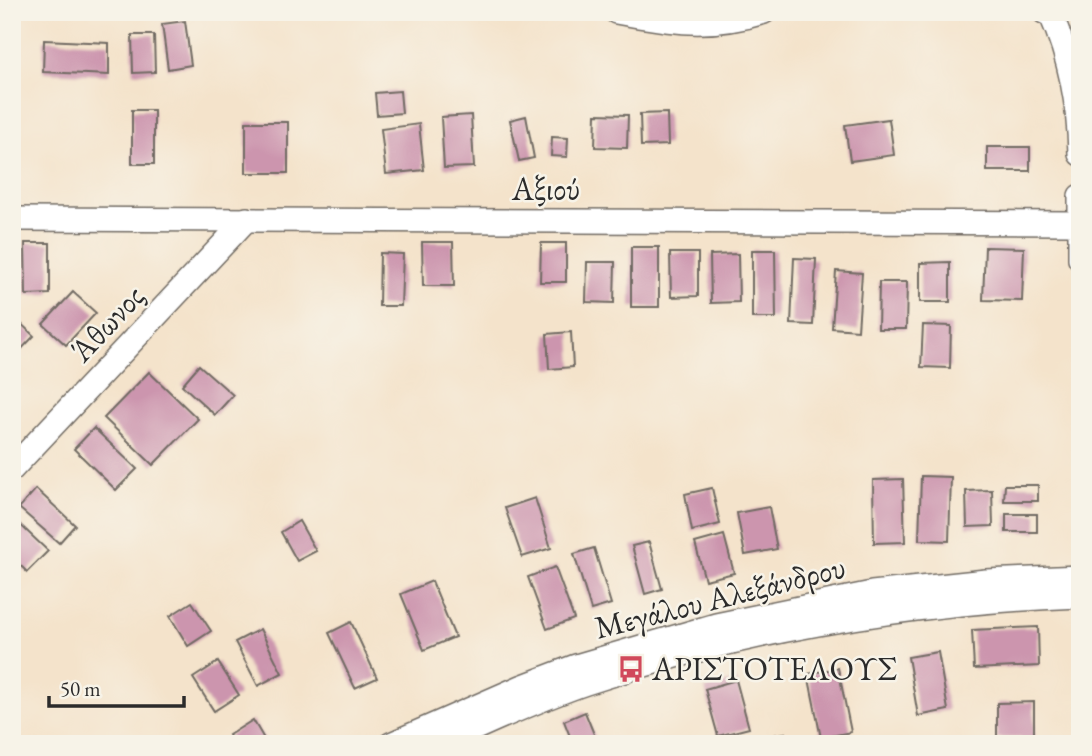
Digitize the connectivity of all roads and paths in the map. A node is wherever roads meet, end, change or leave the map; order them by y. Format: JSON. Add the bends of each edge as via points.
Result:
{"nodes":[{"id":1,"x":616,"y":12,"type":"edge"},
{"id":2,"x":764,"y":12,"type":"edge"},
{"id":3,"x":1047,"y":14,"type":"edge"},
{"id":4,"x":670,"y":17,"type":"edge"},
{"id":5,"x":1080,"y":154,"type":"edge"},
{"id":6,"x":1080,"y":197,"type":"edge"},
{"id":7,"x":12,"y":219,"type":"edge"},
{"id":8,"x":247,"y":219,"type":"junction"},
{"id":9,"x":1079,"y":223,"type":"edge"},
{"id":10,"x":1080,"y":259,"type":"edge"},
{"id":11,"x":12,"y":469,"type":"edge"},
{"id":12,"x":1080,"y":577,"type":"edge"},
{"id":13,"x":1080,"y":596,"type":"edge"},
{"id":14,"x":391,"y":744,"type":"edge"},
{"id":15,"x":439,"y":744,"type":"edge"}],
"edges":[{"from":1,"to":4,"type":"street"},
{"from":2,"to":4,"type":"street","via":[[712,22],[682,23]]},
{"from":3,"to":5,"type":"street","via":[[1058,33],[1071,83]]},
{"from":6,"to":9,"type":"street"},
{"from":7,"to":8,"type":"street","name":"Αξιού"},
{"from":8,"to":9,"type":"street","name":"Αξιού"},
{"from":8,"to":11,"type":"street","name":"Άθωνος"},
{"from":9,"to":10,"type":"street"},
{"from":12,"to":14,"type":"street","name":"Μεγάλου Αλεξάνδρου","via":[[872,593],[716,625],[576,666]]},
{"from":13,"to":15,"type":"street","name":"Μεγάλου Αλεξάνδρου","via":[[940,606],[769,632],[583,684]]}]}
